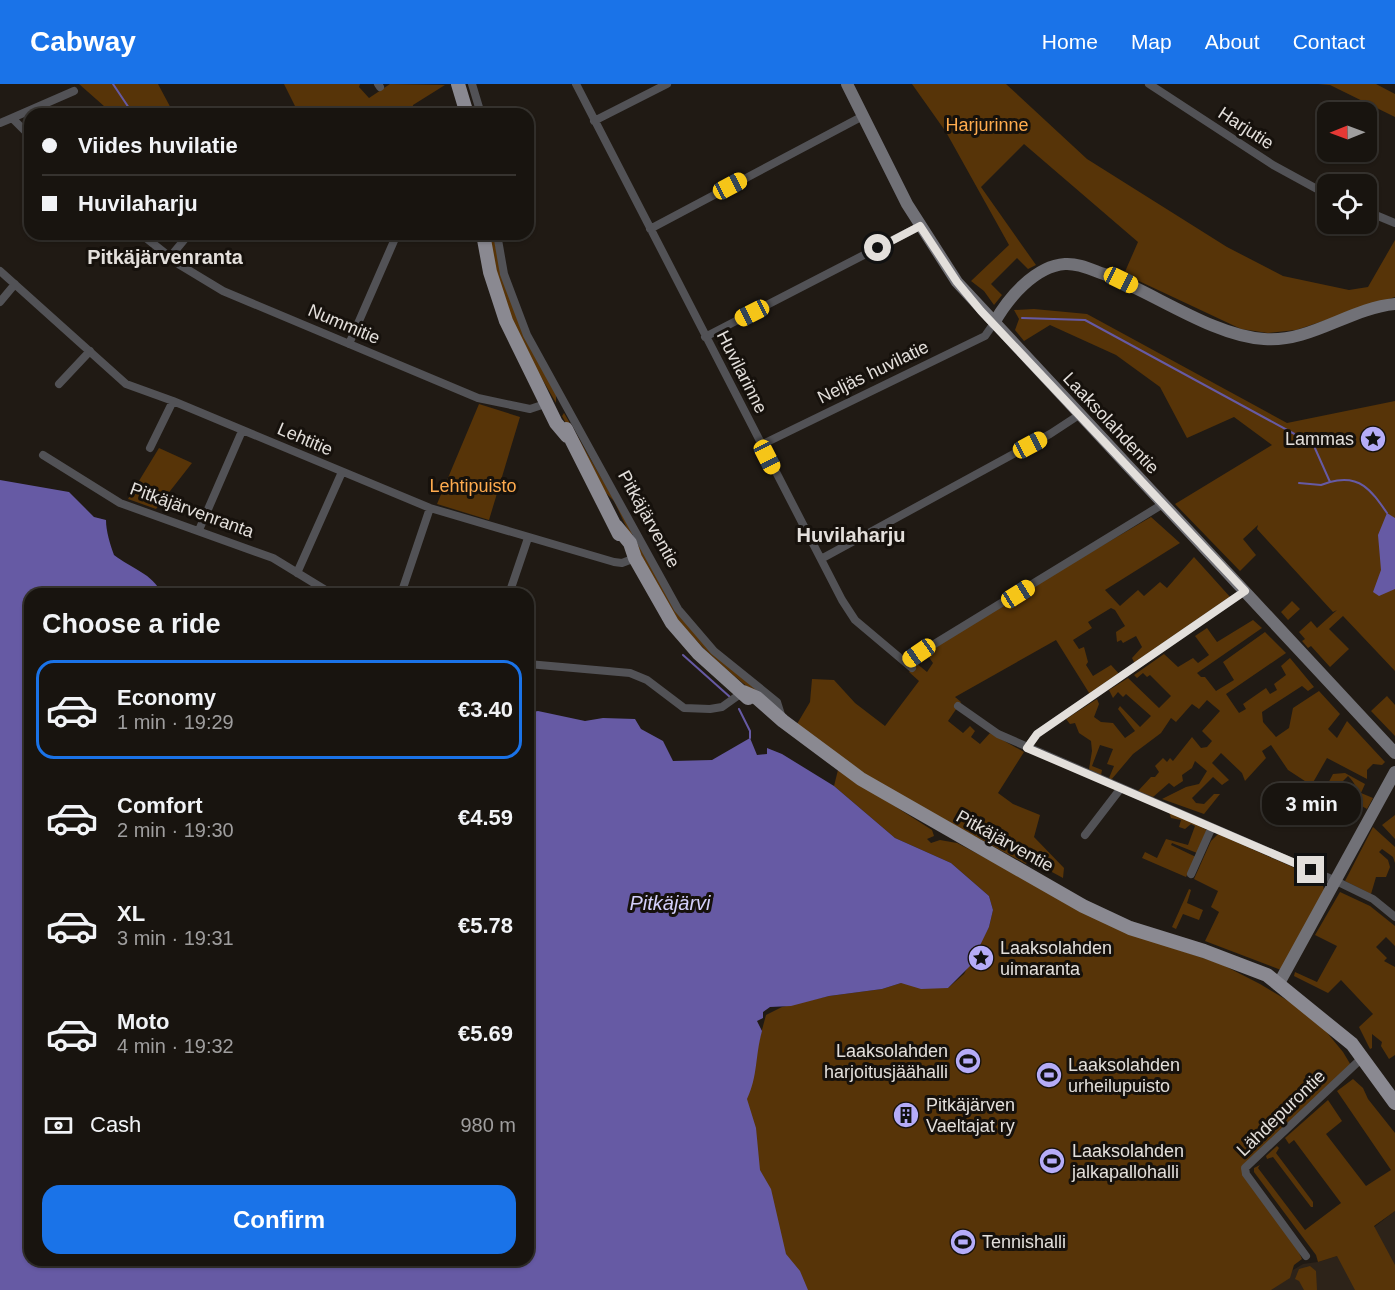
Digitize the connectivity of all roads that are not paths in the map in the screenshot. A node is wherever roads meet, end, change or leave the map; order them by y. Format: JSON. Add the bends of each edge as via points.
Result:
{"nodes":[{"id":1,"x":458,"y":84,"type":"edge"},
{"id":2,"x":472,"y":84,"type":"edge"},
{"id":3,"x":576,"y":84,"type":"edge"},
{"id":4,"x":667,"y":84,"type":"edge"},
{"id":5,"x":848,"y":84,"type":"edge"},
{"id":6,"x":1149,"y":84,"type":"edge"},
{"id":7,"x":74,"y":91,"type":"dead end"},
{"id":8,"x":35,"y":108,"type":"edge"},
{"id":9,"x":465,"y":108,"type":"edge"},
{"id":10,"x":479,"y":108,"type":"edge"},
{"id":11,"x":24,"y":113,"type":"edge"},
{"id":12,"x":863,"y":116,"type":"junction"},
{"id":13,"x":12,"y":118,"type":"junction"},
{"id":14,"x":594,"y":121,"type":"junction"},
{"id":15,"x":0,"y":123,"type":"edge"},
{"id":16,"x":24,"y":130,"type":"edge"},
{"id":17,"x":1317,"y":189,"type":"edge"},
{"id":18,"x":1377,"y":216,"type":"edge"},
{"id":19,"x":1395,"y":223,"type":"edge"},
{"id":20,"x":920,"y":226,"type":"junction"},
{"id":21,"x":650,"y":229,"type":"junction"},
{"id":22,"x":149,"y":240,"type":"edge"},
{"id":23,"x":184,"y":240,"type":"edge"},
{"id":24,"x":394,"y":240,"type":"edge"},
{"id":25,"x":484,"y":240,"type":"edge"},
{"id":26,"x":498,"y":240,"type":"edge"},
{"id":27,"x":170,"y":257,"type":"junction"},
{"id":28,"x":0,"y":271,"type":"edge"},
{"id":29,"x":15,"y":284,"type":"junction"},
{"id":30,"x":0,"y":302,"type":"edge"},
{"id":31,"x":1395,"y":304,"type":"edge"},
{"id":32,"x":994,"y":323,"type":"junction"},
{"id":33,"x":705,"y":337,"type":"junction"},
{"id":34,"x":349,"y":344,"type":"junction"},
{"id":35,"x":90,"y":351,"type":"junction"},
{"id":36,"x":59,"y":384,"type":"dead end"},
{"id":37,"x":173,"y":401,"type":"junction"},
{"id":38,"x":555,"y":407,"type":"junction"},
{"id":39,"x":1079,"y":415,"type":"junction"},
{"id":40,"x":242,"y":430,"type":"junction"},
{"id":41,"x":761,"y":445,"type":"junction"},
{"id":42,"x":150,"y":448,"type":"dead end"},
{"id":43,"x":43,"y":455,"type":"dead end"},
{"id":44,"x":342,"y":472,"type":"junction"},
{"id":45,"x":1163,"y":504,"type":"junction"},
{"id":46,"x":430,"y":508,"type":"junction"},
{"id":47,"x":199,"y":530,"type":"junction"},
{"id":48,"x":528,"y":538,"type":"junction"},
{"id":49,"x":635,"y":558,"type":"junction"},
{"id":50,"x":821,"y":559,"type":"junction"},
{"id":51,"x":297,"y":573,"type":"junction"},
{"id":52,"x":322,"y":588,"type":"edge"},
{"id":53,"x":403,"y":588,"type":"edge"},
{"id":54,"x":511,"y":588,"type":"edge"},
{"id":55,"x":1245,"y":591,"type":"junction"},
{"id":56,"x":534,"y":665,"type":"edge"},
{"id":57,"x":743,"y":692,"type":"junction"},
{"id":58,"x":958,"y":706,"type":"dead end"},
{"id":59,"x":783,"y":721,"type":"junction"},
{"id":60,"x":1027,"y":748,"type":"junction"},
{"id":61,"x":1395,"y":753,"type":"edge"},
{"id":62,"x":1395,"y":772,"type":"edge"},
{"id":63,"x":1120,"y":788,"type":"junction"},
{"id":64,"x":1212,"y":827,"type":"junction"},
{"id":65,"x":1085,"y":835,"type":"dead end"},
{"id":66,"x":1191,"y":874,"type":"dead end"},
{"id":67,"x":1336,"y":881,"type":"junction"},
{"id":68,"x":1395,"y":917,"type":"edge"},
{"id":69,"x":1278,"y":985,"type":"junction"},
{"id":70,"x":1360,"y":1060,"type":"junction"},
{"id":71,"x":1395,"y":1104,"type":"edge"},
{"id":72,"x":1395,"y":1114,"type":"edge"},
{"id":73,"x":1306,"y":1256,"type":"dead end"}],
"edges":[{"from":1,"to":9,"type":"main road"},
{"from":2,"to":10,"type":"street"},
{"from":3,"to":14,"type":"street","name":"Huvilarinne"},
{"from":4,"to":14,"type":"street"},
{"from":5,"to":12,"type":"street","name":"Laaksolahdentie"},
{"from":6,"to":17,"type":"street","name":"Harjutie"},
{"from":7,"to":8,"type":"street"},
{"from":11,"to":13,"type":"street"},
{"from":12,"to":20,"type":"street","name":"Laaksolahdentie"},
{"from":12,"to":21,"type":"street"},
{"from":13,"to":15,"type":"street"},
{"from":13,"to":16,"type":"street"},
{"from":14,"to":21,"type":"street","name":"Huvilarinne"},
{"from":18,"to":19,"type":"street"},
{"from":20,"to":32,"type":"street","name":"Laaksolahdentie","via":[[957,282]]},
{"from":20,"to":33,"type":"street"},
{"from":21,"to":33,"type":"street","name":"Huvilarinne"},
{"from":22,"to":27,"type":"street","name":"Nummitie"},
{"from":23,"to":27,"type":"street"},
{"from":24,"to":34,"type":"street"},
{"from":25,"to":38,"type":"main road","name":"Pitkäjärventie","via":[[490,272],[507,321]]},
{"from":26,"to":38,"type":"street","name":"Pitkäjärventie","via":[[514,305]]},
{"from":27,"to":34,"type":"street","name":"Nummitie","via":[[223,291]]},
{"from":28,"to":29,"type":"street","name":"Lehtitie"},
{"from":29,"to":30,"type":"street"},
{"from":29,"to":35,"type":"street","name":"Lehtitie"},
{"from":31,"to":32,"type":"street","via":[[1294,336],[1260,339],[1233,333],[1121,280],[1064,264],[1032,277]]},
{"from":32,"to":39,"type":"street","name":"Laaksolahdentie"},
{"from":32,"to":41,"type":"street","name":"Neljäs huvilatie","via":[[985,336]]},
{"from":33,"to":41,"type":"street","name":"Huvilarinne"},
{"from":34,"to":38,"type":"street","name":"Nummitie","via":[[478,398],[530,410]]},
{"from":35,"to":36,"type":"street"},
{"from":35,"to":37,"type":"street","name":"Lehtitie","via":[[126,384]]},
{"from":37,"to":40,"type":"street","name":"Lehtitie"},
{"from":37,"to":42,"type":"street"},
{"from":38,"to":49,"type":"main road","name":"Pitkäjärventie","via":[[558,426],[616,526],[630,543]]},
{"from":38,"to":59,"type":"street","name":"Pitkäjärventie","via":[[678,609],[714,651],[777,702]]},
{"from":39,"to":45,"type":"street","name":"Laaksolahdentie"},
{"from":39,"to":50,"type":"street"},
{"from":40,"to":44,"type":"street","name":"Lehtitie"},
{"from":40,"to":47,"type":"street"},
{"from":41,"to":50,"type":"street","name":"Huvilarinne"},
{"from":43,"to":47,"type":"street","name":"Pitkäjärvenranta","via":[[120,503]]},
{"from":44,"to":46,"type":"street","name":"Lehtitie"},
{"from":44,"to":51,"type":"street"},
{"from":45,"to":50,"type":"street","name":"Huvilarinne","via":[[909,665],[855,620]]},
{"from":45,"to":55,"type":"street","name":"Laaksolahdentie"},
{"from":46,"to":48,"type":"street","name":"Lehtitie"},
{"from":46,"to":53,"type":"street"},
{"from":47,"to":51,"type":"street","name":"Pitkäjärvenranta","via":[[273,558]]},
{"from":48,"to":49,"type":"street","name":"Lehtitie","via":[[614,562]]},
{"from":48,"to":54,"type":"street"},
{"from":49,"to":57,"type":"main road","name":"Pitkäjärventie","via":[[681,634]]},
{"from":51,"to":52,"type":"street","name":"Pitkäjärvenranta"},
{"from":55,"to":60,"type":"street","via":[[1037,734]]},
{"from":55,"to":61,"type":"street","name":"Laaksolahdentie"},
{"from":56,"to":57,"type":"street","via":[[636,675],[684,708],[722,707]]},
{"from":57,"to":59,"type":"main road","name":"Pitkäjärventie","via":[[757,706]]},
{"from":58,"to":60,"type":"street","via":[[998,734]]},
{"from":59,"to":69,"type":"main road","name":"Pitkäjärventie","via":[[861,779],[1083,906],[1130,928],[1226,960],[1264,982]]},
{"from":60,"to":63,"type":"street"},
{"from":62,"to":67,"type":"street"},
{"from":63,"to":64,"type":"street"},
{"from":63,"to":65,"type":"street"},
{"from":64,"to":66,"type":"street"},
{"from":64,"to":67,"type":"street"},
{"from":67,"to":68,"type":"street","via":[[1373,899]]},
{"from":67,"to":69,"type":"street"},
{"from":69,"to":70,"type":"main road","name":"Pitkäjärventie","via":[[1303,1002]]},
{"from":70,"to":71,"type":"main road","name":"Pitkäjärventie"},
{"from":70,"to":72,"type":"main road","name":"Pitkäjärventie"},
{"from":70,"to":73,"type":"street","name":"Lähdepurontie","via":[[1245,1168]]}]}
